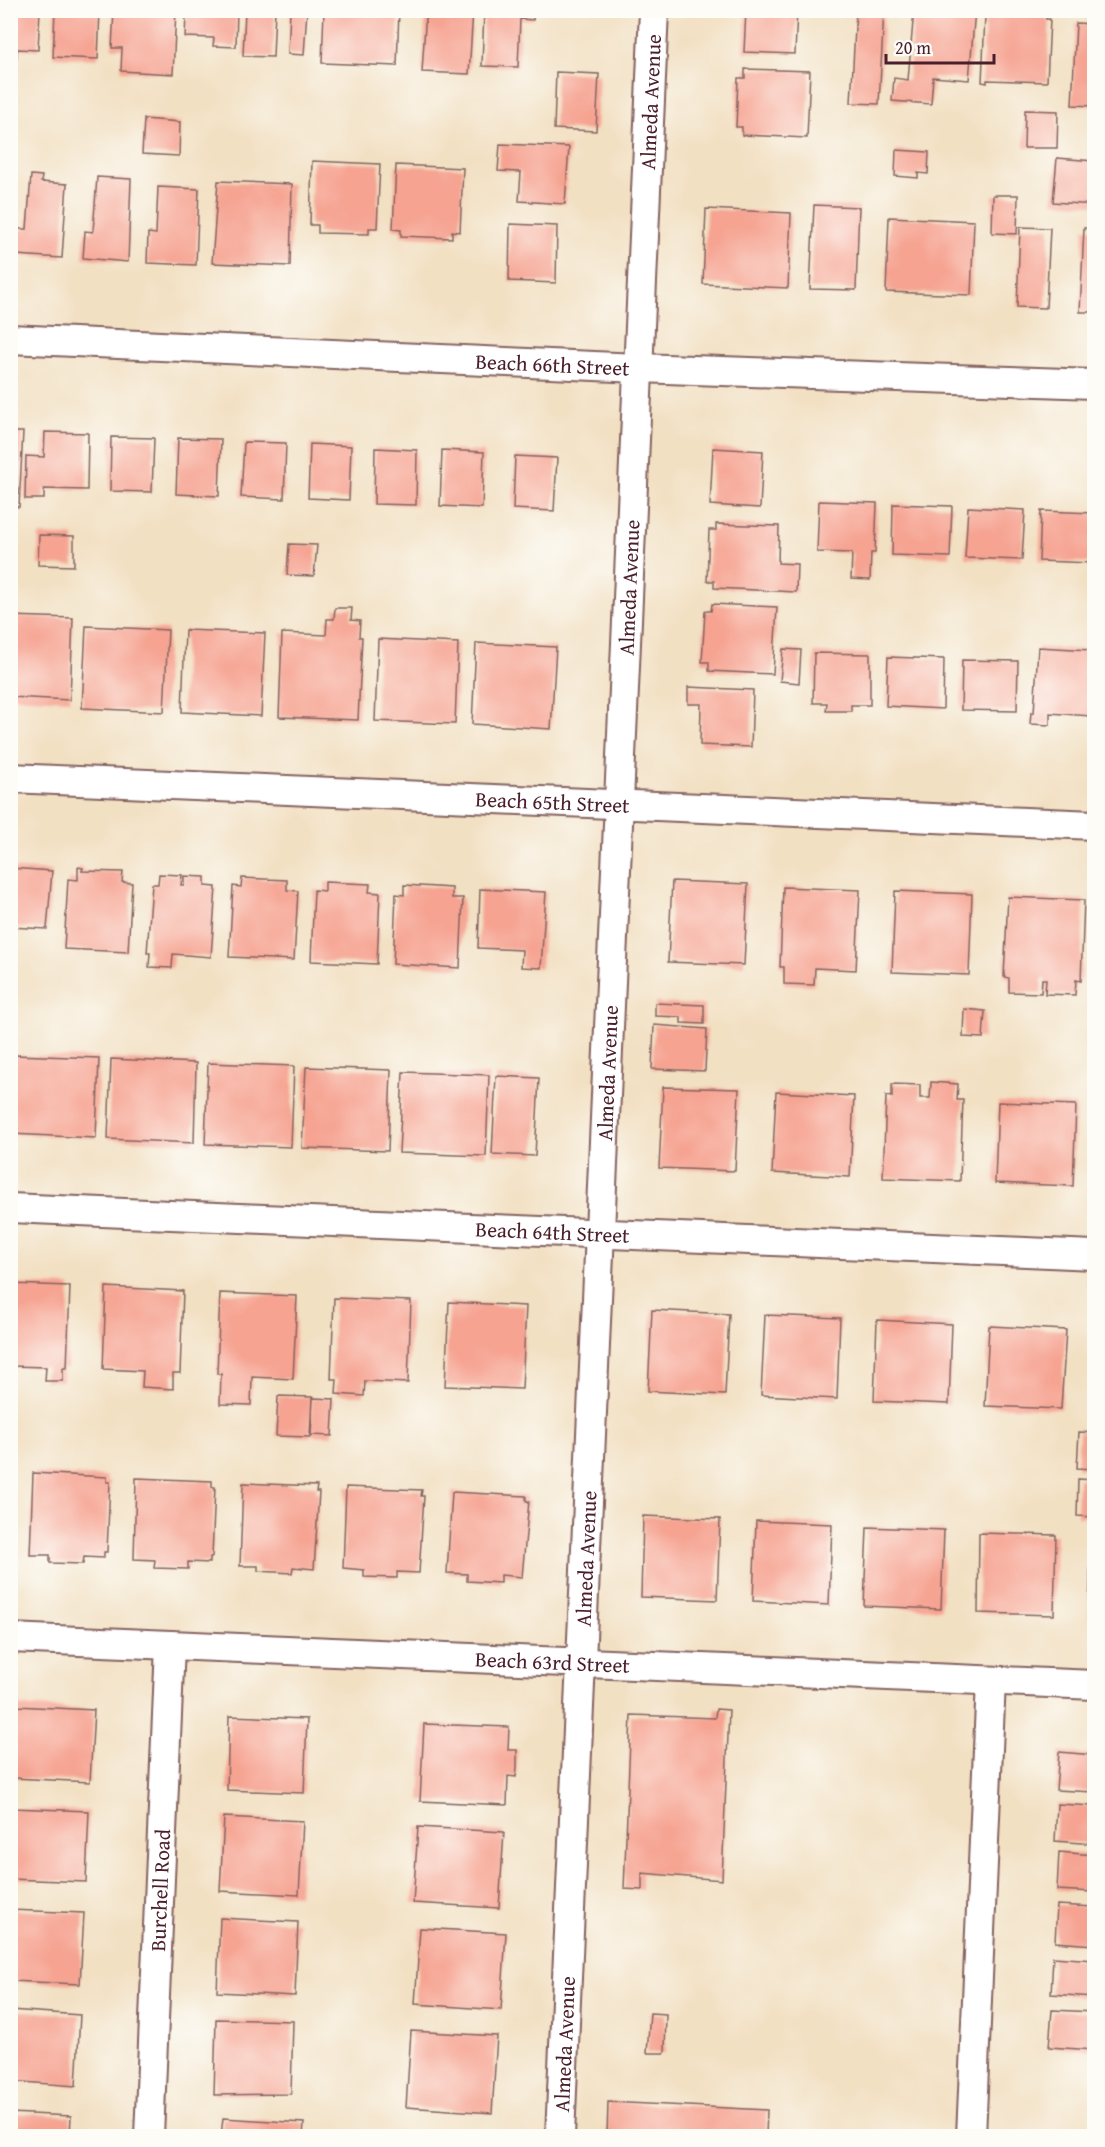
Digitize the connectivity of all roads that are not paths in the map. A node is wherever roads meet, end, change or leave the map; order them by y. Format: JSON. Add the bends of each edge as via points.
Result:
{"nodes":[{"id":1,"x":654,"y":10,"type":"edge"},
{"id":2,"x":10,"y":339,"type":"edge"},
{"id":3,"x":638,"y":368,"type":"junction"},
{"id":4,"x":1095,"y":384,"type":"edge"},
{"id":5,"x":10,"y":778,"type":"edge"},
{"id":6,"x":621,"y":805,"type":"junction"},
{"id":7,"x":1095,"y":825,"type":"edge"},
{"id":8,"x":10,"y":1208,"type":"edge"},
{"id":9,"x":601,"y":1233,"type":"junction"},
{"id":10,"x":1095,"y":1255,"type":"edge"},
{"id":11,"x":10,"y":1638,"type":"edge"},
{"id":12,"x":170,"y":1645,"type":"junction"},
{"id":13,"x":582,"y":1662,"type":"junction"},
{"id":14,"x":991,"y":1681,"type":"junction"},
{"id":15,"x":1095,"y":1685,"type":"edge"},
{"id":16,"x":149,"y":2136,"type":"edge"},
{"id":17,"x":560,"y":2136,"type":"edge"},
{"id":18,"x":971,"y":2136,"type":"edge"}],
"edges":[{"from":1,"to":3,"type":"street","name":"Almeda Avenue"},
{"from":2,"to":3,"type":"street","name":"Beach 66th Street"},
{"from":3,"to":4,"type":"street","name":"Beach 66th Street"},
{"from":3,"to":6,"type":"street","name":"Almeda Avenue"},
{"from":5,"to":6,"type":"street","name":"Beach 65th Street"},
{"from":6,"to":7,"type":"street","name":"Beach 65th Street"},
{"from":6,"to":9,"type":"street","name":"Almeda Avenue"},
{"from":8,"to":9,"type":"street","name":"Beach 64th Street"},
{"from":9,"to":10,"type":"street","name":"Beach 64th Street"},
{"from":9,"to":13,"type":"street","name":"Almeda Avenue"},
{"from":11,"to":12,"type":"street","name":"Beach 63rd Street"},
{"from":12,"to":13,"type":"street","name":"Beach 63rd Street"},
{"from":12,"to":16,"type":"street","name":"Burchell Road"},
{"from":13,"to":14,"type":"street","name":"Beach 63rd Street"},
{"from":13,"to":17,"type":"street","name":"Almeda Avenue"},
{"from":14,"to":15,"type":"street","name":"Beach 63rd Street"},
{"from":14,"to":18,"type":"street"}]}
